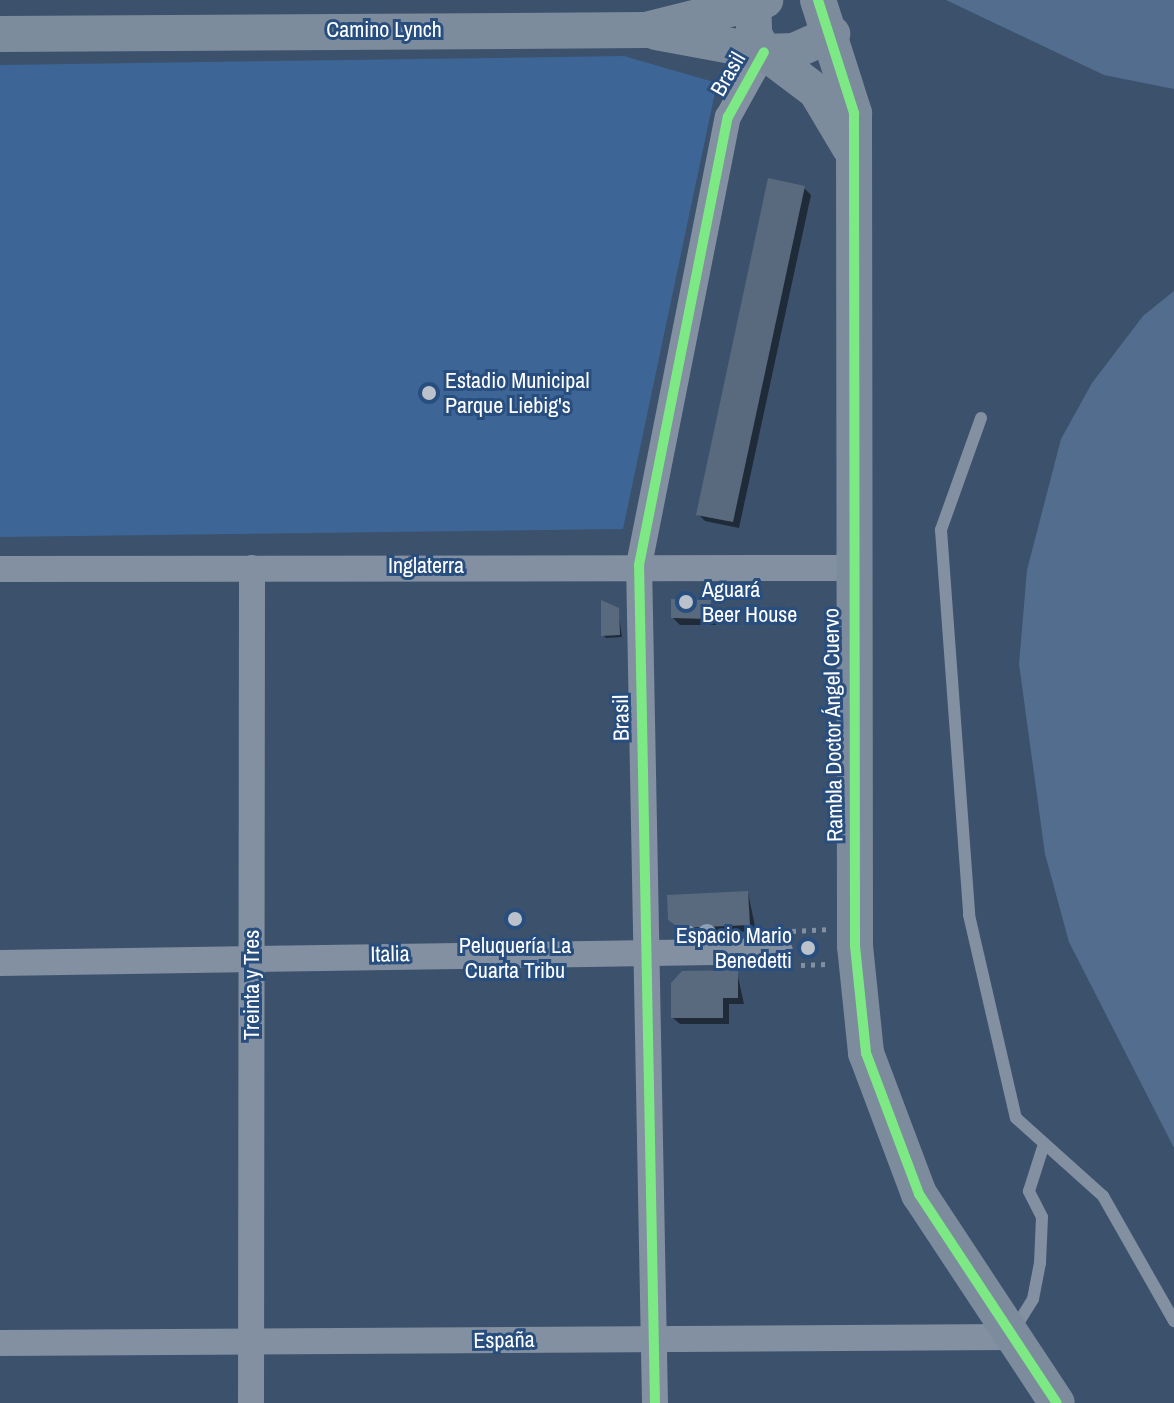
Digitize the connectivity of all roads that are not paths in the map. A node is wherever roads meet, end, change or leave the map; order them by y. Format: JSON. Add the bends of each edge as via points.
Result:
{"nodes":[{"id":1,"x":816,"y":0,"type":"edge"},
{"id":2,"x":757,"y":1,"type":"edge"},
{"id":3,"x":646,"y":30,"type":"junction"},
{"id":4,"x":0,"y":34,"type":"edge"},
{"id":5,"x":832,"y":34,"type":"junction"},
{"id":6,"x":764,"y":52,"type":"junction"},
{"id":7,"x":856,"y":160,"type":"junction"},
{"id":8,"x":981,"y":418,"type":"dead end"},
{"id":9,"x":639,"y":565,"type":"junction"},
{"id":10,"x":252,"y":568,"type":"junction"},
{"id":11,"x":852,"y":568,"type":"junction"},
{"id":12,"x":0,"y":569,"type":"edge"},
{"id":13,"x":780,"y":941,"type":"road end"},
{"id":14,"x":645,"y":950,"type":"junction"},
{"id":15,"x":252,"y":956,"type":"junction"},
{"id":16,"x":0,"y":963,"type":"edge"},
{"id":17,"x":1044,"y":1144,"type":"junction"},
{"id":18,"x":1174,"y":1321,"type":"edge"},
{"id":19,"x":654,"y":1337,"type":"junction"},
{"id":20,"x":1009,"y":1337,"type":"junction"},
{"id":21,"x":0,"y":1343,"type":"edge"},
{"id":22,"x":251,"y":1344,"type":"junction"},
{"id":23,"x":251,"y":1403,"type":"edge"},
{"id":24,"x":655,"y":1403,"type":"edge"},
{"id":25,"x":1057,"y":1403,"type":"edge"}],
"edges":[{"from":1,"to":5,"type":"street","name":"Rambla Doctor Ángel Cuervo"},
{"from":2,"to":3,"type":"street","name":"Camino Lynch"},
{"from":2,"to":6,"type":"street"},
{"from":3,"to":4,"type":"street","name":"Camino Lynch"},
{"from":3,"to":6,"type":"street"},
{"from":5,"to":6,"type":"street","via":[[794,51]]},
{"from":5,"to":7,"type":"street","name":"Rambla Doctor Ángel Cuervo","via":[[854,113]]},
{"from":6,"to":7,"type":"street","via":[[816,91]]},
{"from":6,"to":9,"type":"street","name":"Brasil","via":[[728,117]]},
{"from":7,"to":11,"type":"street","name":"Rambla Doctor Ángel Cuervo"},
{"from":8,"to":17,"type":"lane","via":[[941,530],[954,775],[969,915],[1009,1094],[1016,1118]]},
{"from":9,"to":10,"type":"street","name":"Inglaterra"},
{"from":9,"to":11,"type":"street","name":"Inglaterra"},
{"from":9,"to":14,"type":"street","name":"Brasil"},
{"from":10,"to":12,"type":"street","name":"Inglaterra"},
{"from":10,"to":15,"type":"street","name":"Treinta y Tres"},
{"from":11,"to":20,"type":"street","name":"Rambla Doctor Ángel Cuervo","via":[[855,946],[866,1053],[903,1163]]},
{"from":13,"to":14,"type":"street","name":"Italia"},
{"from":14,"to":15,"type":"street","name":"Italia"},
{"from":14,"to":19,"type":"street","name":"Brasil"},
{"from":15,"to":16,"type":"street","name":"Italia"},
{"from":15,"to":22,"type":"street","name":"Treinta y Tres"},
{"from":17,"to":18,"type":"lane","via":[[1103,1196]]},
{"from":17,"to":20,"type":"lane","via":[[1029,1191],[1042,1217],[1040,1263],[1033,1299]]},
{"from":19,"to":20,"type":"street","name":"España"},
{"from":19,"to":22,"type":"street","name":"España"},
{"from":19,"to":24,"type":"street","name":"Brasil"},
{"from":20,"to":25,"type":"street","name":"Rambla Doctor Ángel Cuervo"},
{"from":21,"to":22,"type":"street","name":"España"},
{"from":22,"to":23,"type":"street","name":"Treinta y Tres"}]}
